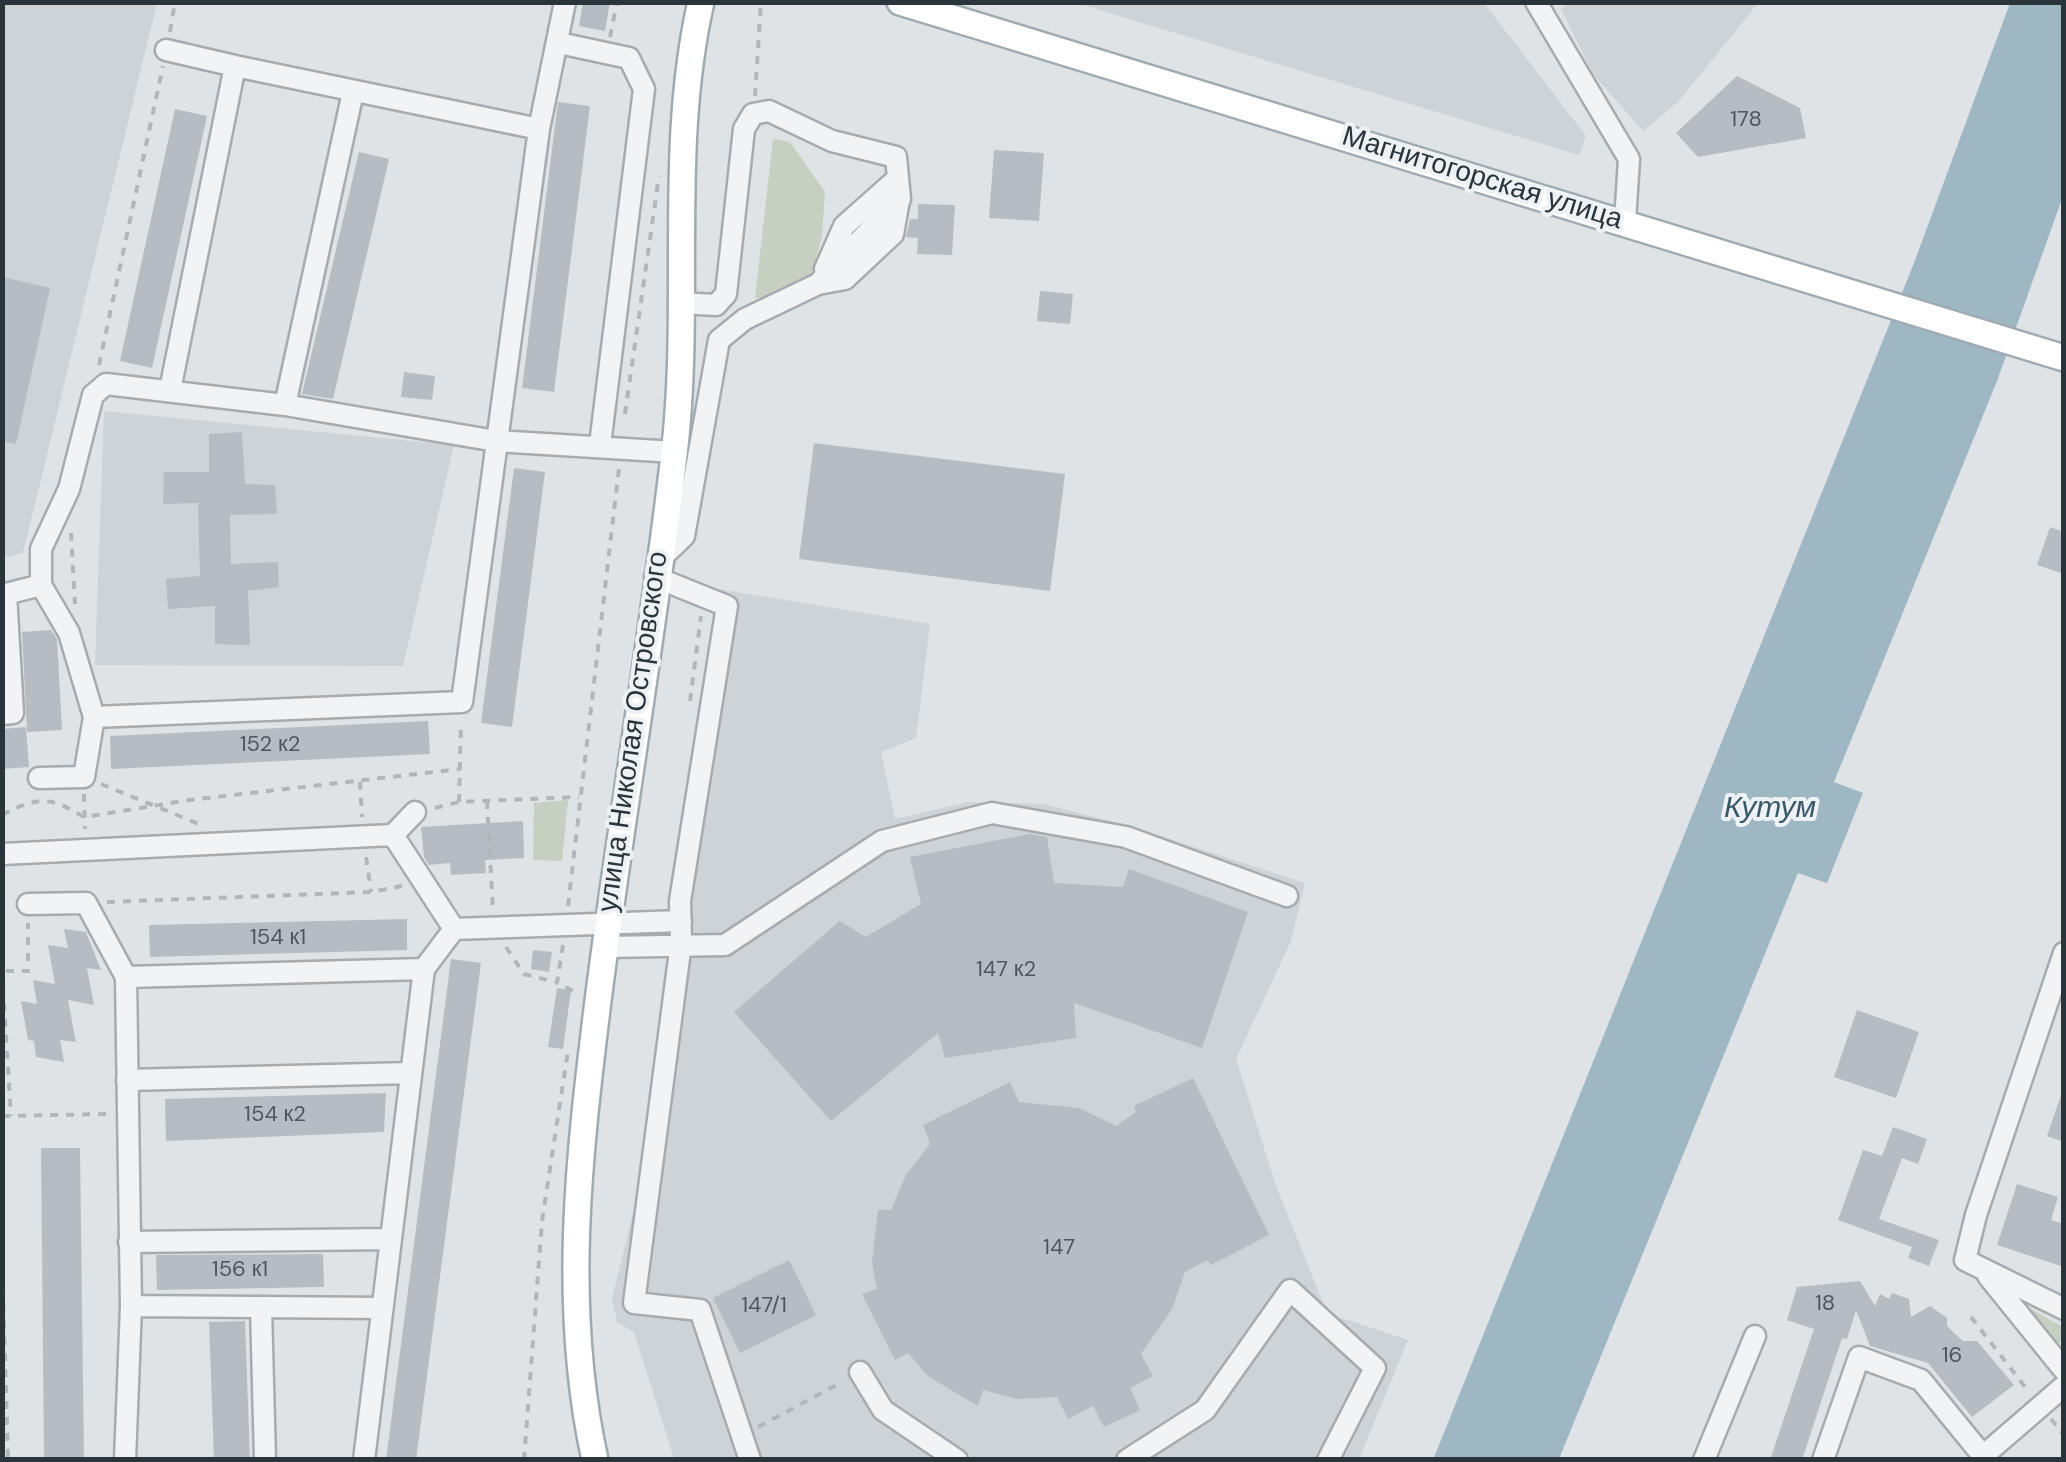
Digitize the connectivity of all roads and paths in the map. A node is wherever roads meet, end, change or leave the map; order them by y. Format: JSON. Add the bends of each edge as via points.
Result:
{"nodes":[{"id":1,"x":175,"y":2,"type":"edge"},
{"id":2,"x":566,"y":2,"type":"edge"},
{"id":3,"x":617,"y":2,"type":"edge"},
{"id":4,"x":701,"y":2,"type":"edge"},
{"id":5,"x":762,"y":2,"type":"edge"},
{"id":6,"x":900,"y":2,"type":"edge"},
{"id":7,"x":1536,"y":2,"type":"edge"},
{"id":8,"x":559,"y":43,"type":"junction"},
{"id":9,"x":166,"y":50,"type":"junction"},
{"id":10,"x":607,"y":52,"type":"junction"},
{"id":11,"x":235,"y":66,"type":"junction"},
{"id":12,"x":353,"y":92,"type":"junction"},
{"id":13,"x":754,"y":114,"type":"junction"},
{"id":14,"x":540,"y":129,"type":"junction"},
{"id":15,"x":660,"y":169,"type":"dead end"},
{"id":16,"x":899,"y":189,"type":"junction"},
{"id":17,"x":1625,"y":222,"type":"junction"},
{"id":18,"x":818,"y":284,"type":"junction"},
{"id":19,"x":679,"y":303,"type":"junction"},
{"id":20,"x":2064,"y":358,"type":"edge"},
{"id":21,"x":170,"y":390,"type":"junction"},
{"id":22,"x":93,"y":395,"type":"junction"},
{"id":23,"x":285,"y":405,"type":"junction"},
{"id":24,"x":496,"y":441,"type":"junction"},
{"id":25,"x":600,"y":444,"type":"junction"},
{"id":26,"x":622,"y":448,"type":"junction"},
{"id":27,"x":674,"y":452,"type":"junction"},
{"id":28,"x":71,"y":528,"type":"dead end"},
{"id":29,"x":656,"y":569,"type":"junction"},
{"id":30,"x":41,"y":585,"type":"junction"},
{"id":31,"x":4,"y":595,"type":"edge"},
{"id":32,"x":703,"y":596,"type":"junction"},
{"id":33,"x":75,"y":605,"type":"dead end"},
{"id":34,"x":462,"y":702,"type":"junction"},
{"id":35,"x":689,"y":712,"type":"dead end"},
{"id":36,"x":2,"y":714,"type":"edge"},
{"id":37,"x":94,"y":718,"type":"junction"},
{"id":38,"x":460,"y":770,"type":"junction"},
{"id":39,"x":84,"y":777,"type":"junction"},
{"id":40,"x":38,"y":778,"type":"dead end"},
{"id":41,"x":360,"y":782,"type":"junction"},
{"id":42,"x":581,"y":797,"type":"junction"},
{"id":43,"x":488,"y":801,"type":"junction"},
{"id":44,"x":459,"y":802,"type":"junction"},
{"id":45,"x":159,"y":808,"type":"junction"},
{"id":46,"x":416,"y":812,"type":"joint"},
{"id":47,"x":2,"y":815,"type":"edge"},
{"id":48,"x":210,"y":828,"type":"dead end"},
{"id":49,"x":393,"y":835,"type":"junction"},
{"id":50,"x":364,"y":836,"type":"junction"},
{"id":51,"x":2,"y":854,"type":"edge"},
{"id":52,"x":424,"y":882,"type":"junction"},
{"id":53,"x":371,"y":892,"type":"junction"},
{"id":54,"x":1288,"y":896,"type":"dead end"},
{"id":55,"x":86,"y":902,"type":"junction"},
{"id":56,"x":28,"y":904,"type":"joint"},
{"id":57,"x":565,"y":926,"type":"junction"},
{"id":58,"x":494,"y":928,"type":"junction"},
{"id":59,"x":454,"y":929,"type":"junction"},
{"id":60,"x":681,"y":932,"type":"junction"},
{"id":61,"x":606,"y":936,"type":"junction"},
{"id":62,"x":2064,"y":953,"type":"edge"},
{"id":63,"x":424,"y":968,"type":"junction"},
{"id":64,"x":4,"y":972,"type":"edge"},
{"id":65,"x":126,"y":977,"type":"junction"},
{"id":66,"x":557,"y":983,"type":"junction"},
{"id":67,"x":577,"y":992,"type":"dead end"},
{"id":68,"x":568,"y":1050,"type":"dead end"},
{"id":69,"x":411,"y":1073,"type":"junction"},
{"id":70,"x":126,"y":1080,"type":"junction"},
{"id":71,"x":127,"y":1114,"type":"junction"},
{"id":72,"x":2,"y":1116,"type":"edge"},
{"id":73,"x":10,"y":1116,"type":"junction"},
{"id":74,"x":391,"y":1239,"type":"junction"},
{"id":75,"x":130,"y":1242,"type":"junction"},
{"id":76,"x":2,"y":1257,"type":"edge"},
{"id":77,"x":1984,"y":1271,"type":"junction"},
{"id":78,"x":131,"y":1306,"type":"junction"},
{"id":79,"x":261,"y":1306,"type":"junction"},
{"id":80,"x":382,"y":1308,"type":"junction"},
{"id":81,"x":2064,"y":1309,"type":"edge"},
{"id":82,"x":1971,"y":1317,"type":"dead end"},
{"id":83,"x":1755,"y":1336,"type":"dead end"},
{"id":84,"x":2059,"y":1358,"type":"edge"},
{"id":85,"x":860,"y":1372,"type":"joint"},
{"id":86,"x":2064,"y":1386,"type":"edge"},
{"id":87,"x":2040,"y":1404,"type":"junction"},
{"id":88,"x":4,"y":1430,"type":"edge"},
{"id":89,"x":2064,"y":1434,"type":"edge"},
{"id":90,"x":742,"y":1436,"type":"junction"},
{"id":91,"x":1985,"y":1458,"type":"edge"},
{"id":92,"x":8,"y":1460,"type":"edge"},
{"id":93,"x":125,"y":1460,"type":"edge"},
{"id":94,"x":265,"y":1460,"type":"edge"},
{"id":95,"x":364,"y":1460,"type":"edge"},
{"id":96,"x":524,"y":1460,"type":"edge"},
{"id":97,"x":595,"y":1460,"type":"edge"},
{"id":98,"x":750,"y":1460,"type":"edge"},
{"id":99,"x":957,"y":1460,"type":"edge"},
{"id":100,"x":1127,"y":1460,"type":"edge"},
{"id":101,"x":1328,"y":1460,"type":"edge"},
{"id":102,"x":1704,"y":1460,"type":"edge"},
{"id":103,"x":1823,"y":1460,"type":"edge"}],
"edges":[{"from":1,"to":9,"type":"path"},
{"from":2,"to":8,"type":"street"},
{"from":3,"to":10,"type":"path"},
{"from":4,"to":19,"type":"main road","name":"улица Николая Островского","via":[[687,121]]},
{"from":5,"to":13,"type":"path"},
{"from":6,"to":17,"type":"main road","name":"Магнитогорская улица"},
{"from":7,"to":17,"type":"street","via":[[1630,158]]},
{"from":8,"to":10,"type":"street"},
{"from":8,"to":14,"type":"street"},
{"from":9,"to":11,"type":"street"},
{"from":9,"to":22,"type":"path"},
{"from":10,"to":25,"type":"street","via":[[629,58],[644,89]]},
{"from":11,"to":12,"type":"street"},
{"from":11,"to":21,"type":"street"},
{"from":12,"to":14,"type":"street"},
{"from":12,"to":23,"type":"street"},
{"from":13,"to":16,"type":"street","via":[[768,112],[832,141],[896,157]]},
{"from":13,"to":19,"type":"street","via":[[744,129],[726,294],[716,306]]},
{"from":14,"to":24,"type":"street"},
{"from":15,"to":26,"type":"path"},
{"from":16,"to":18,"type":"street","via":[[844,226]]},
{"from":16,"to":18,"type":"street","via":[[893,234],[845,279]]},
{"from":17,"to":20,"type":"main road","name":"Магнитогорская улица"},
{"from":18,"to":29,"type":"street","via":[[736,324],[719,340],[684,536]]},
{"from":19,"to":27,"type":"main road","name":"улица Николая Островского"},
{"from":21,"to":22,"type":"street","via":[[106,384]]},
{"from":21,"to":23,"type":"street"},
{"from":22,"to":30,"type":"street","via":[[69,488],[41,549]]},
{"from":23,"to":24,"type":"street"},
{"from":24,"to":25,"type":"street"},
{"from":24,"to":34,"type":"street"},
{"from":25,"to":26,"type":"street"},
{"from":26,"to":27,"type":"street"},
{"from":26,"to":42,"type":"path"},
{"from":27,"to":29,"type":"main road","name":"улица Николая Островского"},
{"from":28,"to":33,"type":"path"},
{"from":29,"to":32,"type":"street"},
{"from":29,"to":61,"type":"main road","name":"улица Николая Островского"},
{"from":30,"to":31,"type":"street"},
{"from":30,"to":37,"type":"street","via":[[69,632]]},
{"from":31,"to":36,"type":"street","via":[[13,714]]},
{"from":32,"to":35,"type":"path"},
{"from":32,"to":60,"type":"street","via":[[727,606]]},
{"from":34,"to":37,"type":"street"},
{"from":34,"to":38,"type":"path"},
{"from":37,"to":39,"type":"street"},
{"from":38,"to":41,"type":"path"},
{"from":38,"to":44,"type":"path"},
{"from":39,"to":40,"type":"street"},
{"from":39,"to":45,"type":"path"},
{"from":41,"to":45,"type":"path"},
{"from":41,"to":50,"type":"path"},
{"from":42,"to":43,"type":"path"},
{"from":42,"to":57,"type":"path"},
{"from":43,"to":44,"type":"path"},
{"from":43,"to":58,"type":"path"},
{"from":44,"to":46,"type":"path"},
{"from":45,"to":47,"type":"path","via":[[84,817],[57,801],[31,801]]},
{"from":45,"to":48,"type":"path"},
{"from":46,"to":49,"type":"street"},
{"from":49,"to":50,"type":"street"},
{"from":49,"to":52,"type":"street"},
{"from":50,"to":51,"type":"street"},
{"from":50,"to":53,"type":"path"},
{"from":52,"to":53,"type":"path"},
{"from":52,"to":59,"type":"street"},
{"from":53,"to":55,"type":"path"},
{"from":54,"to":60,"type":"street","via":[[1126,837],[992,813],[882,841],[725,945]]},
{"from":55,"to":56,"type":"street"},
{"from":55,"to":65,"type":"street"},
{"from":56,"to":64,"type":"path","via":[[28,971]]},
{"from":57,"to":58,"type":"street"},
{"from":57,"to":61,"type":"street"},
{"from":57,"to":66,"type":"path"},
{"from":58,"to":59,"type":"street"},
{"from":58,"to":66,"type":"path","via":[[524,974]]},
{"from":59,"to":63,"type":"street"},
{"from":60,"to":61,"type":"street"},
{"from":60,"to":90,"type":"street","via":[[634,1303],[700,1310]]},
{"from":61,"to":97,"type":"main road","name":"улица Николая Островского","via":[[574,1252]]},
{"from":62,"to":77,"type":"street","via":[[1976,1215],[1965,1260]]},
{"from":63,"to":65,"type":"street"},
{"from":63,"to":69,"type":"street"},
{"from":64,"to":73,"type":"path"},
{"from":65,"to":70,"type":"street"},
{"from":66,"to":67,"type":"path"},
{"from":68,"to":96,"type":"path","via":[[542,1221]]},
{"from":69,"to":70,"type":"street"},
{"from":69,"to":74,"type":"street"},
{"from":70,"to":71,"type":"street"},
{"from":71,"to":73,"type":"path"},
{"from":71,"to":75,"type":"street"},
{"from":72,"to":73,"type":"path"},
{"from":74,"to":75,"type":"street"},
{"from":74,"to":80,"type":"street"},
{"from":75,"to":78,"type":"street"},
{"from":76,"to":88,"type":"path"},
{"from":77,"to":81,"type":"street"},
{"from":77,"to":84,"type":"street"},
{"from":78,"to":79,"type":"street"},
{"from":78,"to":93,"type":"street"},
{"from":79,"to":80,"type":"street"},
{"from":79,"to":94,"type":"street"},
{"from":80,"to":95,"type":"street"},
{"from":82,"to":87,"type":"path"},
{"from":83,"to":102,"type":"street"},
{"from":85,"to":90,"type":"path"},
{"from":85,"to":99,"type":"street","via":[[883,1410]]},
{"from":86,"to":87,"type":"street"},
{"from":87,"to":89,"type":"path"},
{"from":87,"to":91,"type":"street"},
{"from":88,"to":92,"type":"path"},
{"from":90,"to":98,"type":"street"},
{"from":91,"to":103,"type":"street","via":[[1921,1380],[1860,1357]]},
{"from":100,"to":101,"type":"street","via":[[1205,1410],[1290,1290],[1375,1368]]}]}
